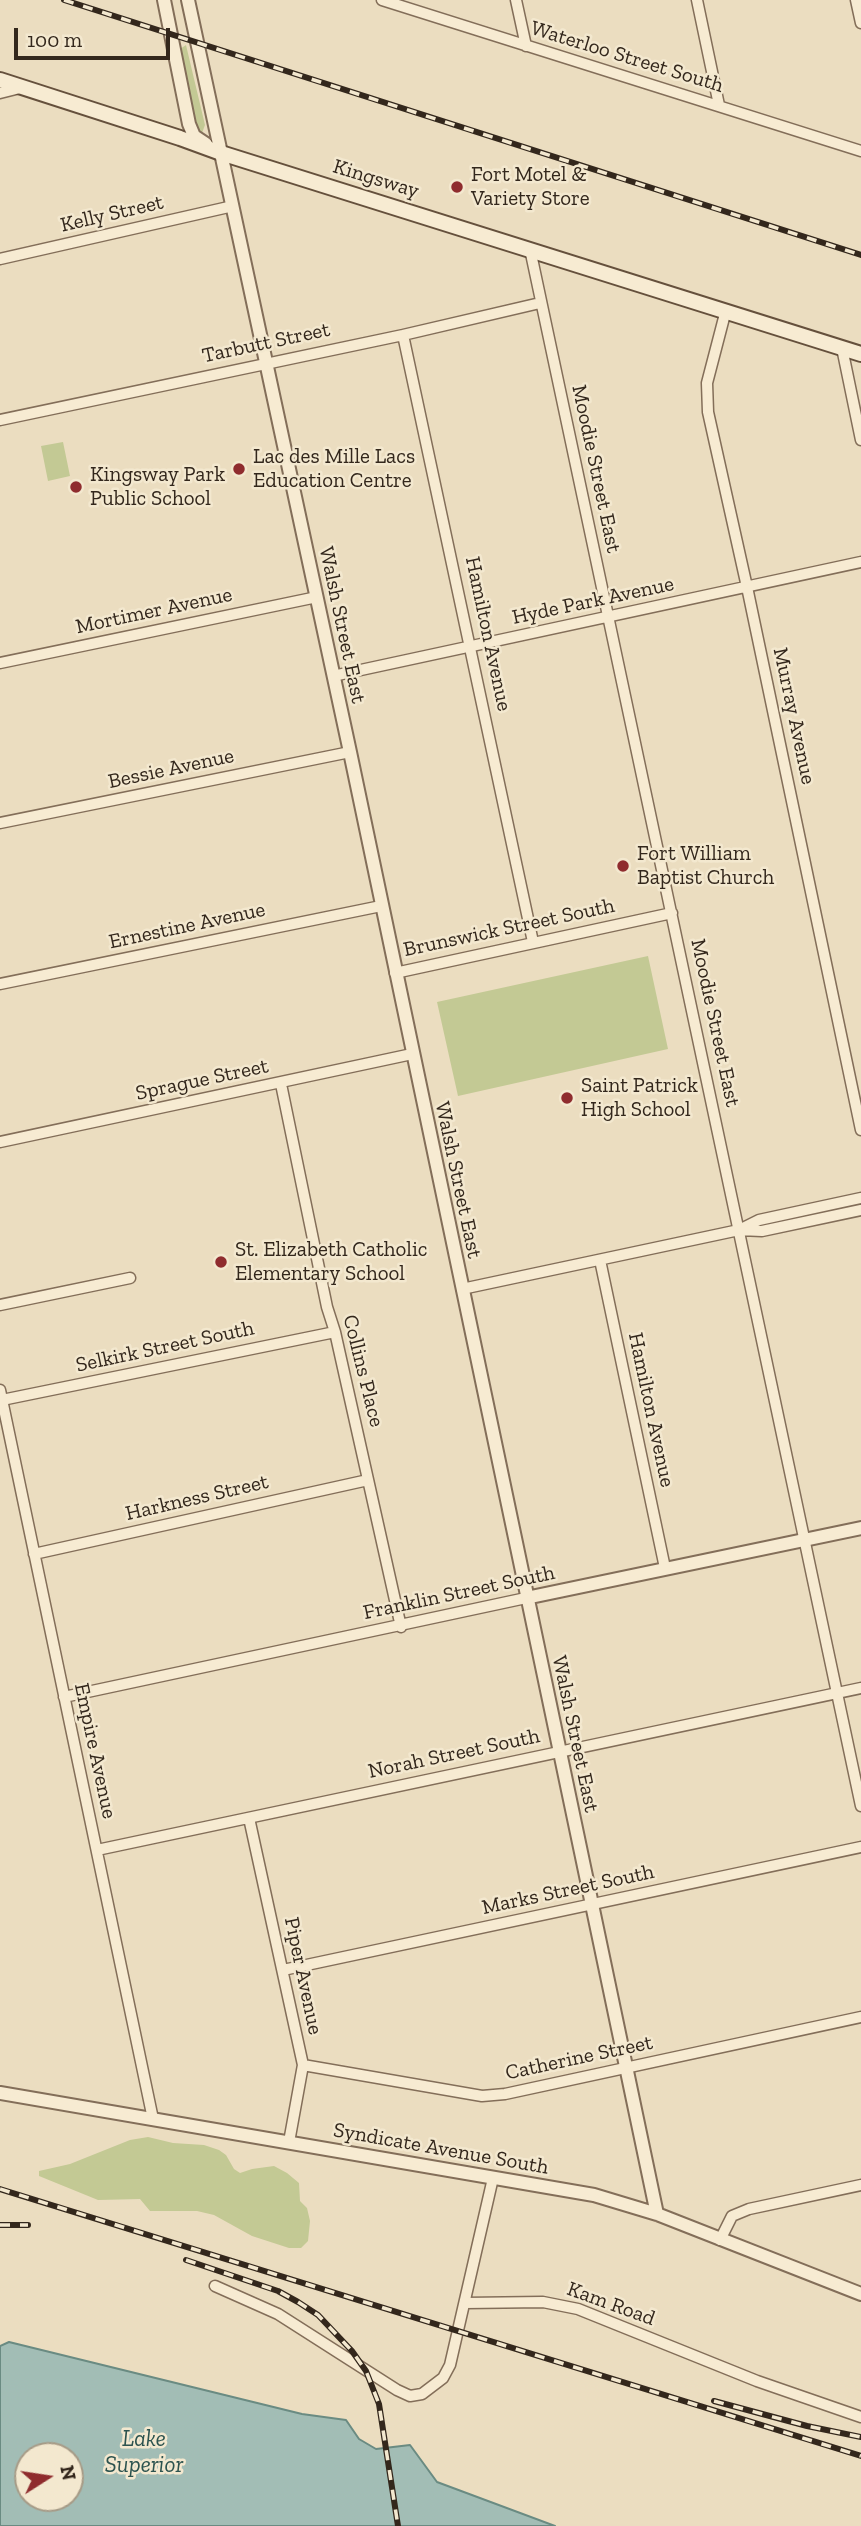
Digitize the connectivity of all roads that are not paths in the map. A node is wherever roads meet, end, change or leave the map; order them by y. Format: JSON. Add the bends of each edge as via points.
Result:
{"nodes":[{"id":1,"x":164,"y":0,"type":"edge"},
{"id":2,"x":188,"y":0,"type":"edge"},
{"id":3,"x":382,"y":0,"type":"edge"},
{"id":4,"x":516,"y":0,"type":"edge"},
{"id":5,"x":697,"y":0,"type":"edge"},
{"id":6,"x":856,"y":0,"type":"edge"},
{"id":7,"x":861,"y":23,"type":"edge"},
{"id":8,"x":526,"y":46,"type":"junction"},
{"id":9,"x":0,"y":80,"type":"edge"},
{"id":10,"x":23,"y":88,"type":"junction"},
{"id":11,"x":0,"y":93,"type":"edge"},
{"id":12,"x":719,"y":105,"type":"junction"},
{"id":13,"x":861,"y":151,"type":"edge"},
{"id":14,"x":221,"y":153,"type":"junction"},
{"id":15,"x":233,"y":206,"type":"junction"},
{"id":16,"x":530,"y":249,"type":"junction"},
{"id":17,"x":0,"y":259,"type":"edge"},
{"id":18,"x":540,"y":303,"type":"junction"},
{"id":19,"x":726,"y":310,"type":"junction"},
{"id":20,"x":403,"y":335,"type":"junction"},
{"id":21,"x":842,"y":348,"type":"junction"},
{"id":22,"x":861,"y":354,"type":"edge"},
{"id":23,"x":267,"y":363,"type":"junction"},
{"id":24,"x":0,"y":420,"type":"edge"},
{"id":25,"x":861,"y":440,"type":"edge"},
{"id":26,"x":861,"y":562,"type":"edge"},
{"id":27,"x":747,"y":587,"type":"junction"},
{"id":28,"x":317,"y":597,"type":"junction"},
{"id":29,"x":608,"y":617,"type":"junction"},
{"id":30,"x":471,"y":647,"type":"junction"},
{"id":31,"x":0,"y":663,"type":"edge"},
{"id":32,"x":333,"y":676,"type":"junction"},
{"id":33,"x":350,"y":752,"type":"junction"},
{"id":34,"x":0,"y":823,"type":"edge"},
{"id":35,"x":381,"y":906,"type":"junction"},
{"id":36,"x":672,"y":913,"type":"junction"},
{"id":37,"x":533,"y":942,"type":"junction"},
{"id":38,"x":396,"y":973,"type":"junction"},
{"id":39,"x":0,"y":984,"type":"edge"},
{"id":40,"x":412,"y":1054,"type":"junction"},
{"id":41,"x":281,"y":1084,"type":"junction"},
{"id":42,"x":861,"y":1130,"type":"edge"},
{"id":43,"x":0,"y":1142,"type":"edge"},
{"id":44,"x":861,"y":1198,"type":"edge"},
{"id":45,"x":861,"y":1210,"type":"edge"},
{"id":46,"x":739,"y":1230,"type":"junction"},
{"id":47,"x":600,"y":1260,"type":"junction"},
{"id":48,"x":130,"y":1278,"type":"dead end"},
{"id":49,"x":462,"y":1289,"type":"junction"},
{"id":50,"x":0,"y":1305,"type":"edge"},
{"id":51,"x":335,"y":1332,"type":"junction"},
{"id":52,"x":1,"y":1395,"type":"edge"},
{"id":53,"x":368,"y":1480,"type":"junction"},
{"id":54,"x":861,"y":1528,"type":"edge"},
{"id":55,"x":805,"y":1540,"type":"junction"},
{"id":56,"x":34,"y":1554,"type":"junction"},
{"id":57,"x":665,"y":1568,"type":"junction"},
{"id":58,"x":526,"y":1598,"type":"junction"},
{"id":59,"x":401,"y":1627,"type":"junction"},
{"id":60,"x":861,"y":1688,"type":"edge"},
{"id":61,"x":838,"y":1693,"type":"junction"},
{"id":62,"x":64,"y":1697,"type":"junction"},
{"id":63,"x":559,"y":1751,"type":"junction"},
{"id":64,"x":861,"y":1806,"type":"edge"},
{"id":65,"x":249,"y":1818,"type":"junction"},
{"id":66,"x":861,"y":1847,"type":"edge"},
{"id":67,"x":97,"y":1850,"type":"junction"},
{"id":68,"x":592,"y":1905,"type":"junction"},
{"id":69,"x":283,"y":1970,"type":"junction"},
{"id":70,"x":861,"y":2017,"type":"edge"},
{"id":71,"x":303,"y":2066,"type":"junction"},
{"id":72,"x":626,"y":2067,"type":"junction"},
{"id":73,"x":0,"y":2093,"type":"edge"},
{"id":74,"x":153,"y":2119,"type":"junction"},
{"id":75,"x":289,"y":2142,"type":"junction"},
{"id":76,"x":492,"y":2178,"type":"junction"},
{"id":77,"x":861,"y":2185,"type":"edge"},
{"id":78,"x":657,"y":2214,"type":"junction"},
{"id":79,"x":720,"y":2240,"type":"junction"},
{"id":80,"x":215,"y":2286,"type":"dead end"},
{"id":81,"x":861,"y":2294,"type":"edge"},
{"id":82,"x":465,"y":2304,"type":"junction"},
{"id":83,"x":861,"y":2417,"type":"edge"}],
"edges":[{"from":1,"to":14,"type":"street","via":[[189,124],[194,136]]},
{"from":2,"to":14,"type":"street","name":"Walsh Street East"},
{"from":3,"to":8,"type":"street","name":"Waterloo Street South"},
{"from":4,"to":8,"type":"street"},
{"from":5,"to":12,"type":"street"},
{"from":6,"to":7,"type":"street"},
{"from":8,"to":12,"type":"street","name":"Waterloo Street South"},
{"from":9,"to":10,"type":"main road","name":"Kingsway"},
{"from":10,"to":11,"type":"street"},
{"from":10,"to":14,"type":"main road","name":"Kingsway"},
{"from":12,"to":13,"type":"street","name":"Waterloo Street South"},
{"from":14,"to":15,"type":"street","name":"Walsh Street East"},
{"from":14,"to":16,"type":"main road","name":"Kingsway"},
{"from":15,"to":17,"type":"street","name":"Kelly Street"},
{"from":15,"to":23,"type":"street","name":"Walsh Street East"},
{"from":16,"to":18,"type":"street","name":"Moodie Street East"},
{"from":16,"to":19,"type":"main road","name":"Kingsway"},
{"from":18,"to":20,"type":"street","name":"Tarbutt Street"},
{"from":18,"to":29,"type":"street","name":"Moodie Street East"},
{"from":19,"to":21,"type":"main road","name":"Kingsway"},
{"from":19,"to":27,"type":"street","name":"Murray Avenue","via":[[706,397]]},
{"from":20,"to":23,"type":"street","name":"Tarbutt Street"},
{"from":20,"to":30,"type":"street","name":"Hamilton Avenue"},
{"from":21,"to":22,"type":"main road","name":"Kingsway"},
{"from":21,"to":25,"type":"street"},
{"from":23,"to":24,"type":"street","name":"Tarbutt Street"},
{"from":23,"to":28,"type":"street","name":"Walsh Street East"},
{"from":26,"to":27,"type":"street","name":"Hyde Park Avenue"},
{"from":27,"to":29,"type":"street","name":"Hyde Park Avenue"},
{"from":27,"to":42,"type":"street","name":"Murray Avenue"},
{"from":28,"to":31,"type":"street","name":"Mortimer Avenue"},
{"from":28,"to":32,"type":"street","name":"Walsh Street East"},
{"from":29,"to":30,"type":"street","name":"Hyde Park Avenue"},
{"from":29,"to":36,"type":"street","name":"Moodie Street East"},
{"from":30,"to":32,"type":"street","name":"Hyde Park Avenue"},
{"from":30,"to":37,"type":"street","name":"Hamilton Avenue"},
{"from":32,"to":33,"type":"street","name":"Walsh Street East"},
{"from":33,"to":34,"type":"street","name":"Bessie Avenue"},
{"from":33,"to":35,"type":"street","name":"Walsh Street East"},
{"from":35,"to":38,"type":"street","name":"Walsh Street East"},
{"from":35,"to":39,"type":"street","name":"Ernestine Avenue"},
{"from":36,"to":37,"type":"street","name":"Brunswick Street South"},
{"from":36,"to":46,"type":"street","name":"Moodie Street East"},
{"from":37,"to":38,"type":"street","name":"Brunswick Street South"},
{"from":38,"to":40,"type":"street","name":"Walsh Street East"},
{"from":40,"to":41,"type":"street","name":"Sprague Street"},
{"from":40,"to":49,"type":"street","name":"Walsh Street East"},
{"from":41,"to":43,"type":"street","name":"Sprague Street"},
{"from":41,"to":51,"type":"street","name":"Collins Place"},
{"from":44,"to":46,"type":"street","via":[[759,1220]]},
{"from":45,"to":46,"type":"street","via":[[762,1231]]},
{"from":46,"to":47,"type":"street"},
{"from":46,"to":55,"type":"street","name":"Moodie Street East"},
{"from":47,"to":49,"type":"street"},
{"from":47,"to":57,"type":"street","name":"Hamilton Avenue"},
{"from":48,"to":50,"type":"street"},
{"from":49,"to":58,"type":"street","name":"Walsh Street East"},
{"from":51,"to":52,"type":"street","name":"Selkirk Street South"},
{"from":51,"to":53,"type":"street","name":"Collins Place"},
{"from":52,"to":56,"type":"street","name":"Empire Avenue"},
{"from":53,"to":56,"type":"street","name":"Harkness Street"},
{"from":53,"to":59,"type":"street","name":"Collins Place"},
{"from":54,"to":55,"type":"street","name":"Franklin Street South"},
{"from":55,"to":57,"type":"street","name":"Franklin Street South"},
{"from":55,"to":61,"type":"street","name":"Moodie Street East"},
{"from":56,"to":62,"type":"street","name":"Empire Avenue"},
{"from":57,"to":58,"type":"street","name":"Franklin Street South"},
{"from":58,"to":59,"type":"street","name":"Franklin Street South"},
{"from":58,"to":63,"type":"street","name":"Walsh Street East"},
{"from":59,"to":62,"type":"street","name":"Franklin Street South"},
{"from":60,"to":61,"type":"street","name":"Norah Street South"},
{"from":61,"to":63,"type":"street","name":"Norah Street South"},
{"from":61,"to":64,"type":"street","name":"Moodie Street East"},
{"from":62,"to":67,"type":"street","name":"Empire Avenue"},
{"from":63,"to":65,"type":"street","name":"Norah Street South"},
{"from":63,"to":68,"type":"street","name":"Walsh Street East"},
{"from":65,"to":67,"type":"street","name":"Norah Street South"},
{"from":65,"to":69,"type":"street","name":"Piper Avenue"},
{"from":66,"to":68,"type":"street","name":"Marks Street South"},
{"from":67,"to":74,"type":"street","name":"Empire Avenue"},
{"from":68,"to":69,"type":"street","name":"Marks Street South"},
{"from":68,"to":72,"type":"street","name":"Walsh Street East"},
{"from":69,"to":71,"type":"street","name":"Piper Avenue"},
{"from":70,"to":72,"type":"street","name":"Catherine Street"},
{"from":71,"to":72,"type":"street","name":"Catherine Street","via":[[482,2096]]},
{"from":71,"to":75,"type":"street","name":"Piper Avenue"},
{"from":72,"to":78,"type":"street","name":"Walsh Street East"},
{"from":73,"to":74,"type":"street","name":"Syndicate Avenue South"},
{"from":74,"to":75,"type":"street","name":"Syndicate Avenue South"},
{"from":75,"to":76,"type":"street","name":"Syndicate Avenue South"},
{"from":76,"to":78,"type":"street","name":"Syndicate Avenue South","via":[[594,2195]]},
{"from":76,"to":82,"type":"street"},
{"from":77,"to":79,"type":"street","via":[[749,2208],[732,2216]]},
{"from":78,"to":79,"type":"street","name":"Syndicate Avenue South"},
{"from":79,"to":81,"type":"street","name":"Syndicate Avenue South"},
{"from":80,"to":82,"type":"street","via":[[278,2314],[410,2396],[422,2394],[443,2378]]},
{"from":82,"to":83,"type":"street","name":"Kam Road","via":[[543,2302],[578,2309]]}]}
